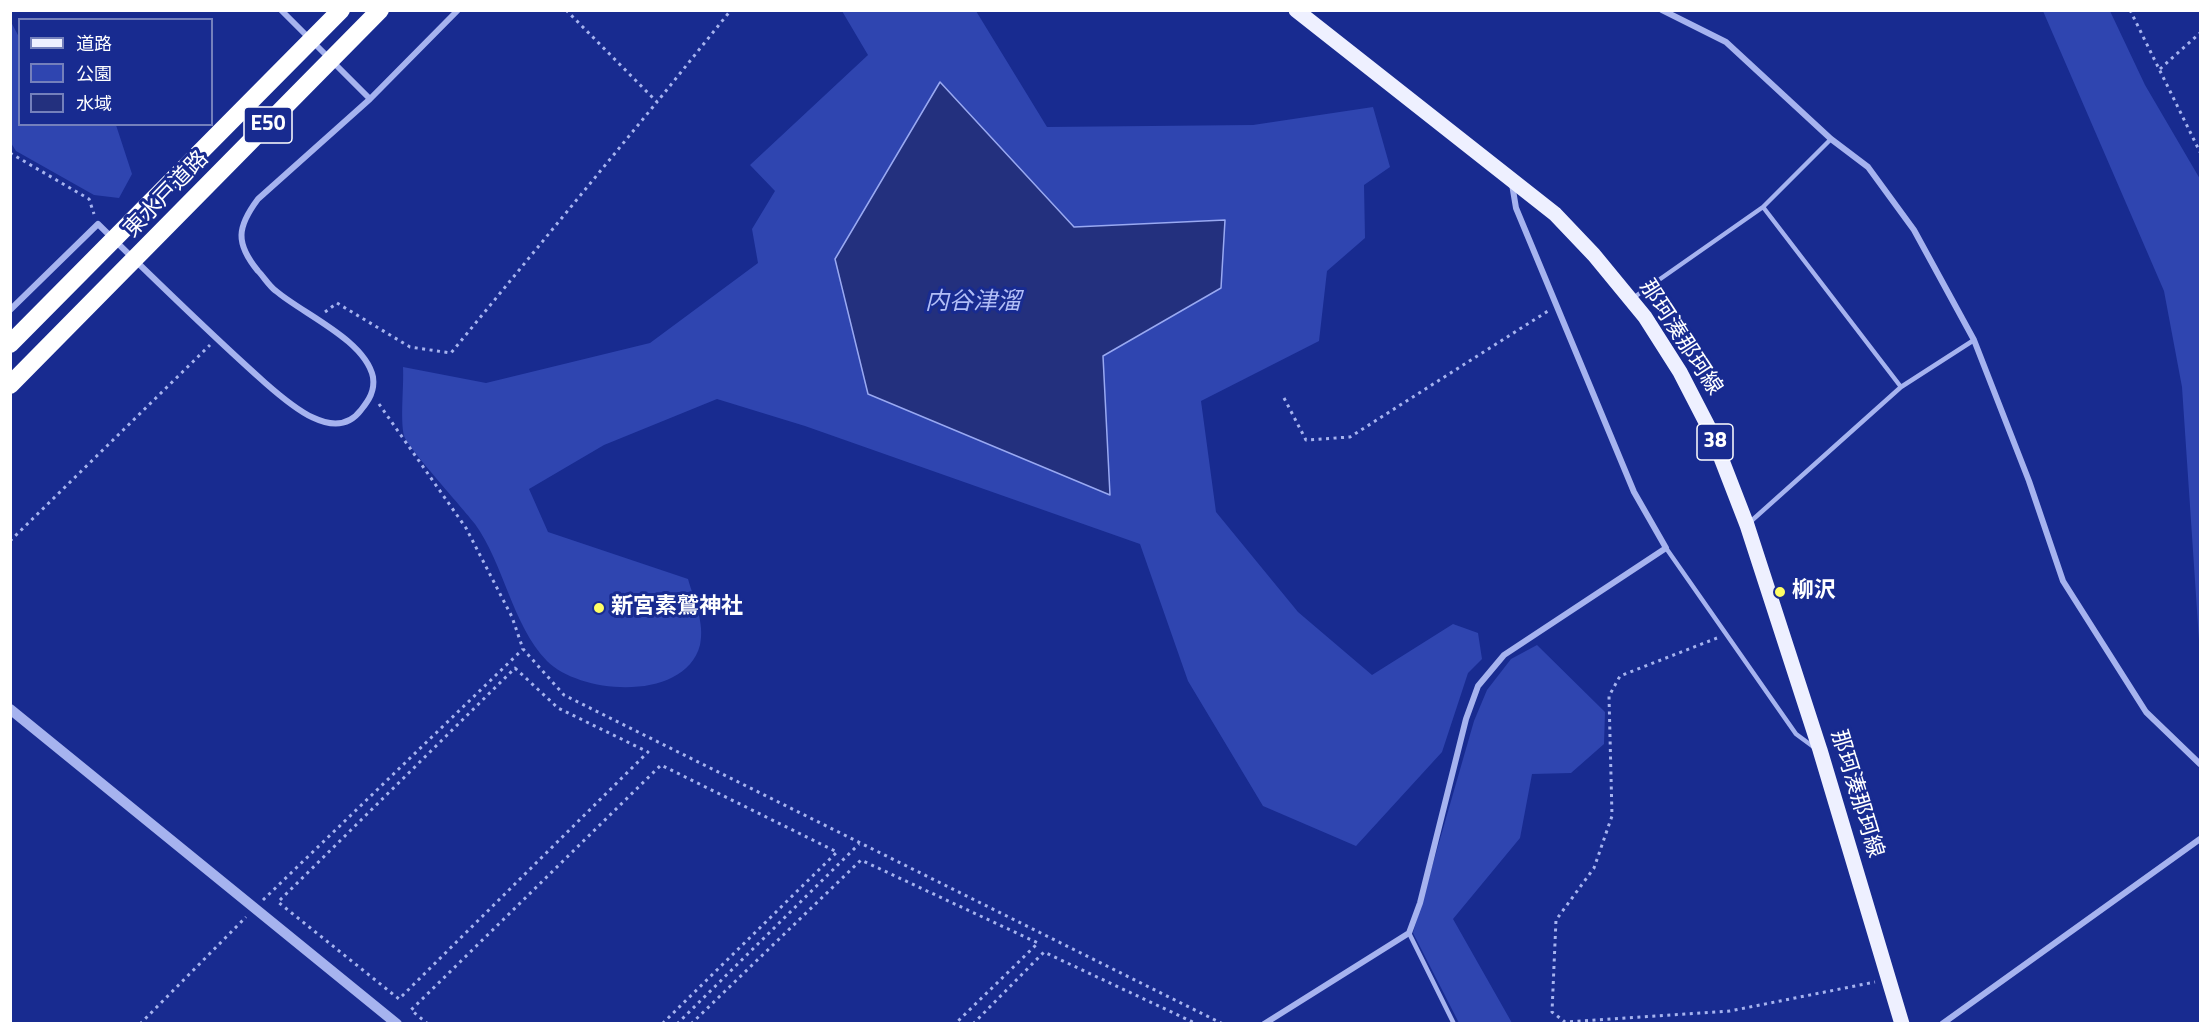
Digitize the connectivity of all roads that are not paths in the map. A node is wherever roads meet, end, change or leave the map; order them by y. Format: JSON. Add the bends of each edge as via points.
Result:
{"nodes":[{"id":1,"x":281,"y":10,"type":"edge"},
{"id":2,"x":341,"y":10,"type":"edge"},
{"id":3,"x":380,"y":10,"type":"edge"},
{"id":4,"x":458,"y":10,"type":"edge"},
{"id":5,"x":1662,"y":10,"type":"edge"},
{"id":6,"x":1304,"y":14,"type":"edge"},
{"id":7,"x":370,"y":99,"type":"junction"},
{"id":8,"x":1831,"y":139,"type":"junction"},
{"id":9,"x":1512,"y":178,"type":"junction"},
{"id":10,"x":1763,"y":207,"type":"junction"},
{"id":11,"x":1631,"y":299,"type":"junction"},
{"id":12,"x":10,"y":310,"type":"edge"},
{"id":13,"x":1974,"y":340,"type":"junction"},
{"id":14,"x":10,"y":344,"type":"edge"},
{"id":15,"x":10,"y":385,"type":"edge"},
{"id":16,"x":1900,"y":387,"type":"junction"},
{"id":17,"x":1747,"y":525,"type":"junction"},
{"id":18,"x":1666,"y":548,"type":"junction"},
{"id":19,"x":10,"y":708,"type":"edge"},
{"id":20,"x":1820,"y":750,"type":"junction"},
{"id":21,"x":2200,"y":764,"type":"edge"},
{"id":22,"x":2200,"y":840,"type":"edge"},
{"id":23,"x":1409,"y":933,"type":"junction"},
{"id":24,"x":397,"y":1023,"type":"edge"},
{"id":25,"x":1264,"y":1023,"type":"edge"},
{"id":26,"x":1454,"y":1023,"type":"edge"},
{"id":27,"x":1902,"y":1023,"type":"edge"},
{"id":28,"x":1942,"y":1023,"type":"edge"}],
"edges":[{"from":1,"to":7,"type":"street"},
{"from":2,"to":14,"type":"highway","name":"東水戸道路","number":"E50"},
{"from":3,"to":15,"type":"highway","name":"東水戸道路","number":"E50"},
{"from":4,"to":7,"type":"street"},
{"from":5,"to":8,"type":"street","via":[[1726,42]]},
{"from":6,"to":9,"type":"main road","name":"那珂湊那珂線","number":"38"},
{"from":7,"to":12,"type":"street","via":[[258,199],[242,229],[241,242],[247,257],[275,290],[350,343],[367,362],[373,378],[372,396],[345,423],[330,425],[314,418],[268,385],[98,224]]},
{"from":8,"to":10,"type":"lane"},
{"from":8,"to":13,"type":"street","via":[[1868,167],[1914,230]]},
{"from":9,"to":11,"type":"main road","name":"那珂湊那珂線","number":"38","via":[[1555,213]]},
{"from":9,"to":18,"type":"street","via":[[1516,208],[1634,492]]},
{"from":10,"to":11,"type":"lane"},
{"from":10,"to":16,"type":"lane"},
{"from":11,"to":17,"type":"main road","name":"那珂湊那珂線","number":"38","via":[[1685,382],[1711,432]]},
{"from":13,"to":16,"type":"lane"},
{"from":13,"to":21,"type":"street","via":[[2063,581],[2146,712]]},
{"from":16,"to":17,"type":"lane"},
{"from":17,"to":20,"type":"main road","name":"那珂湊那珂線","number":"38"},
{"from":18,"to":20,"type":"lane","via":[[1796,734]]},
{"from":18,"to":23,"type":"street","via":[[1504,655],[1478,686]]},
{"from":19,"to":24,"type":"street"},
{"from":20,"to":27,"type":"main road","name":"那珂湊那珂線","number":"38"},
{"from":22,"to":28,"type":"street"},
{"from":23,"to":25,"type":"street"},
{"from":23,"to":26,"type":"lane"}]}
